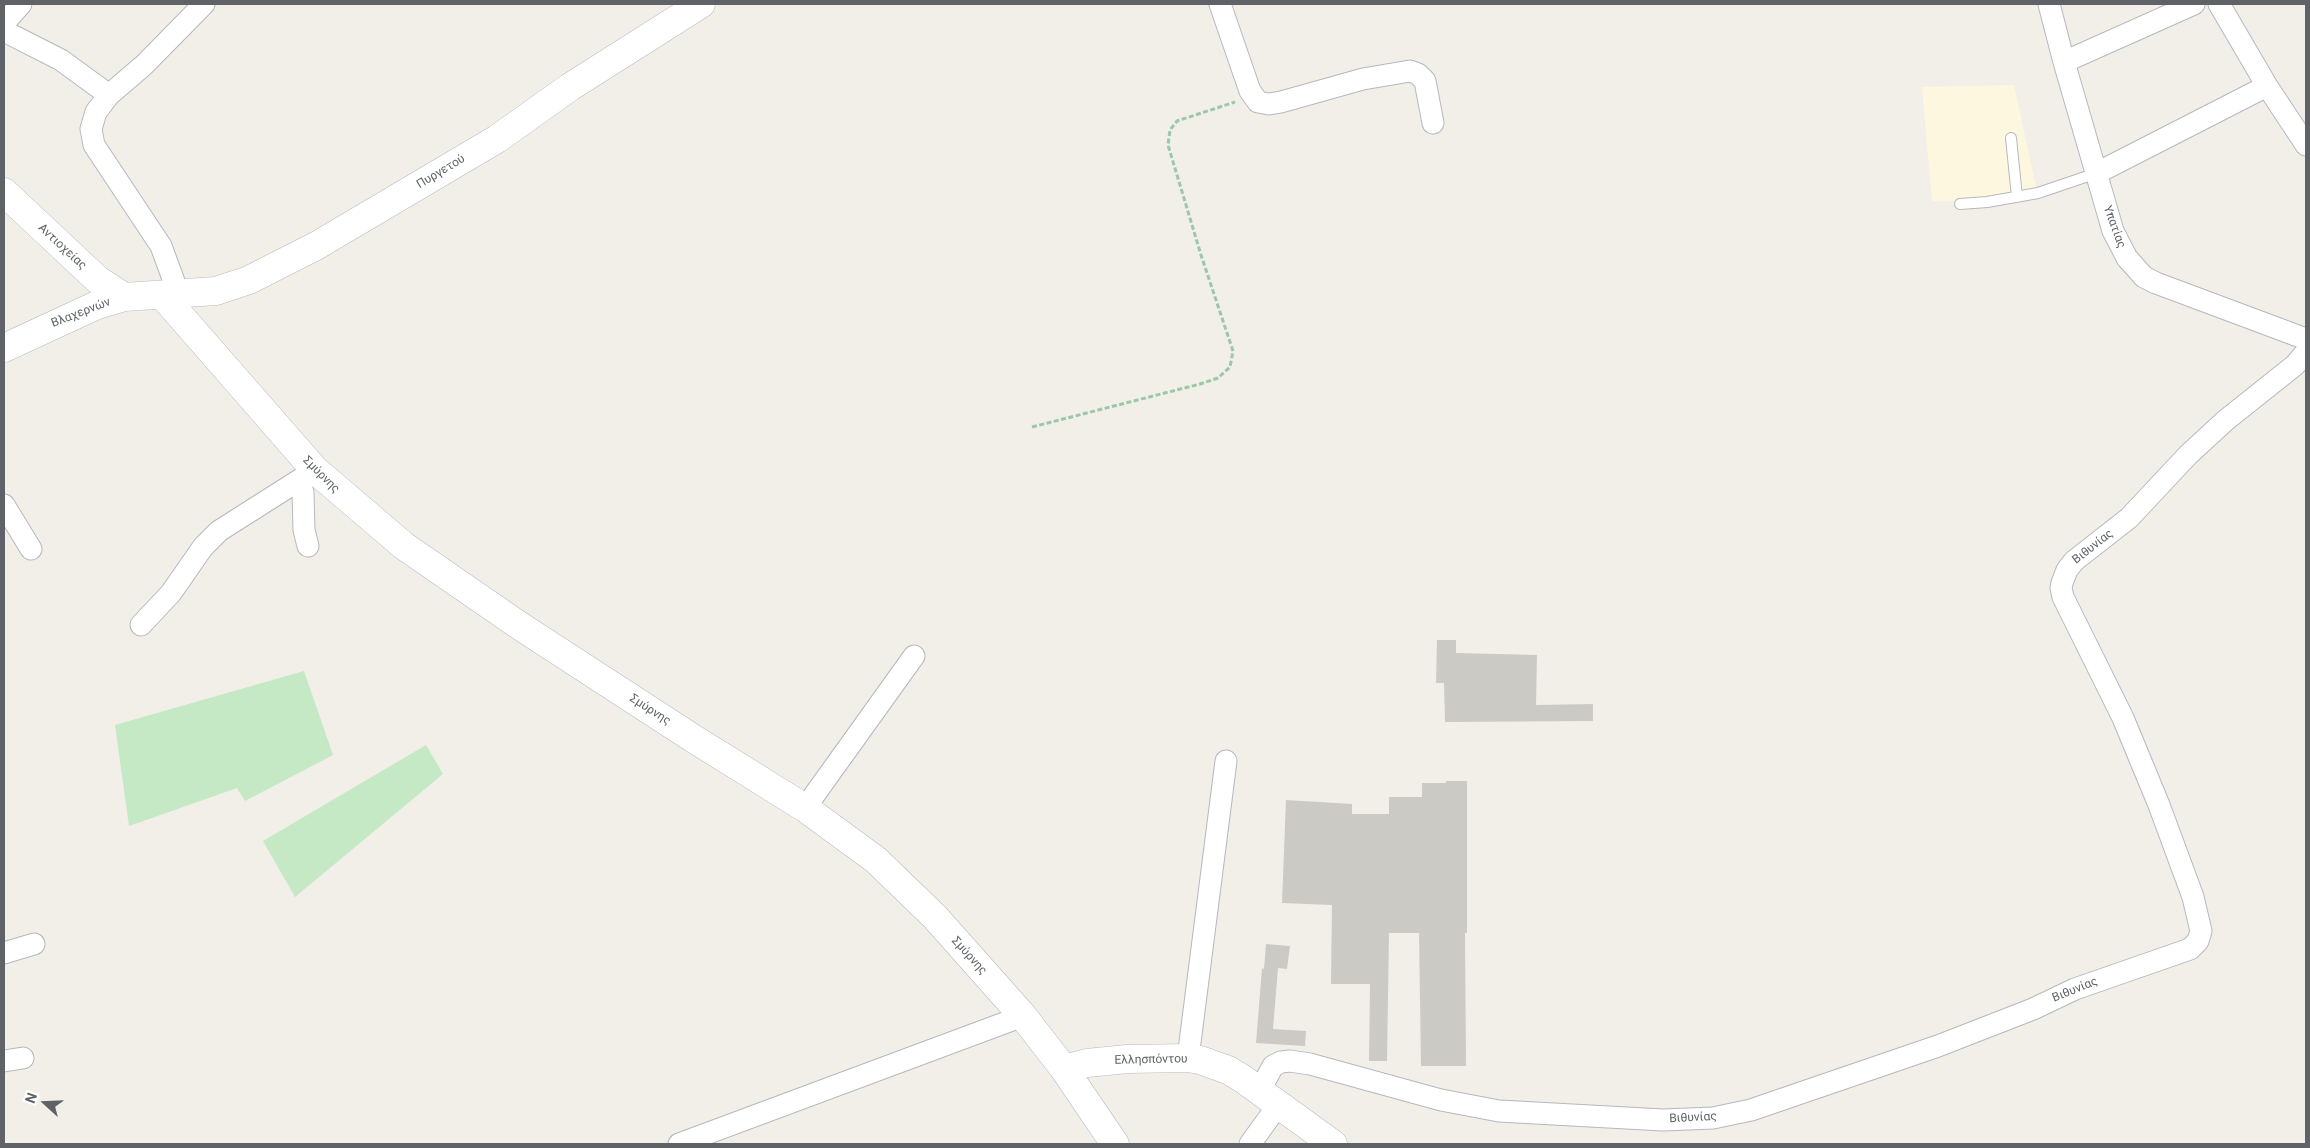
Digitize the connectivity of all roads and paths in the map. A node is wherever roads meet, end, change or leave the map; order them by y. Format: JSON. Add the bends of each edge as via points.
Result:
{"nodes":[{"id":1,"x":21,"y":4,"type":"edge"},
{"id":2,"x":204,"y":4,"type":"edge"},
{"id":3,"x":701,"y":4,"type":"edge"},
{"id":4,"x":1220,"y":4,"type":"edge"},
{"id":5,"x":2049,"y":4,"type":"edge"},
{"id":6,"x":2194,"y":4,"type":"edge"},
{"id":7,"x":2219,"y":4,"type":"edge"},
{"id":8,"x":4,"y":23,"type":"edge"},
{"id":9,"x":4,"y":31,"type":"edge"},
{"id":10,"x":2064,"y":62,"type":"junction"},
{"id":11,"x":2267,"y":86,"type":"junction"},
{"id":12,"x":1251,"y":94,"type":"junction"},
{"id":13,"x":109,"y":95,"type":"junction"},
{"id":14,"x":1433,"y":123,"type":"dead end"},
{"id":15,"x":2011,"y":138,"type":"dead end"},
{"id":16,"x":2306,"y":145,"type":"edge"},
{"id":17,"x":2097,"y":173,"type":"junction"},
{"id":18,"x":4,"y":192,"type":"edge"},
{"id":19,"x":2016,"y":197,"type":"junction"},
{"id":20,"x":1960,"y":204,"type":"dead end"},
{"id":21,"x":171,"y":295,"type":"junction"},
{"id":22,"x":124,"y":297,"type":"junction"},
{"id":23,"x":2306,"y":339,"type":"edge"},
{"id":24,"x":4,"y":348,"type":"edge"},
{"id":25,"x":2306,"y":352,"type":"edge"},
{"id":26,"x":1032,"y":427,"type":"dead end"},
{"id":27,"x":307,"y":475,"type":"junction"},
{"id":28,"x":4,"y":505,"type":"edge"},
{"id":29,"x":308,"y":546,"type":"dead end"},
{"id":30,"x":32,"y":548,"type":"dead end"},
{"id":31,"x":141,"y":625,"type":"dead end"},
{"id":32,"x":914,"y":656,"type":"dead end"},
{"id":33,"x":1226,"y":760,"type":"dead end"},
{"id":34,"x":805,"y":808,"type":"junction"},
{"id":35,"x":34,"y":944,"type":"dead end"},
{"id":36,"x":4,"y":952,"type":"edge"},
{"id":37,"x":1023,"y":1016,"type":"junction"},
{"id":38,"x":1188,"y":1058,"type":"junction"},
{"id":39,"x":1064,"y":1069,"type":"junction"},
{"id":40,"x":1270,"y":1097,"type":"junction"},
{"id":41,"x":679,"y":1144,"type":"edge"},
{"id":42,"x":1116,"y":1144,"type":"edge"},
{"id":43,"x":1250,"y":1144,"type":"edge"},
{"id":44,"x":1333,"y":1144,"type":"edge"}],
"edges":[{"from":1,"to":8,"type":"street"},
{"from":2,"to":13,"type":"street","via":[[144,65]]},
{"from":3,"to":21,"type":"street","name":"Πυργετού","via":[[570,87],[496,139],[316,246],[249,280],[216,291]]},
{"from":4,"to":12,"type":"street"},
{"from":5,"to":10,"type":"street","name":"Υπατίας"},
{"from":6,"to":10,"type":"street"},
{"from":7,"to":11,"type":"street"},
{"from":9,"to":13,"type":"street","via":[[61,60]]},
{"from":10,"to":17,"type":"street","name":"Υπατίας"},
{"from":11,"to":16,"type":"street"},
{"from":11,"to":17,"type":"street"},
{"from":12,"to":14,"type":"street","via":[[1261,104],[1275,104],[1363,79],[1410,71],[1425,81]]},
{"from":12,"to":26,"type":"path","via":[[1221,108],[1177,121],[1170,130],[1168,145],[1233,351],[1230,367],[1218,378],[1200,384]]},
{"from":13,"to":21,"type":"street","via":[[94,118],[92,139],[162,246]]},
{"from":15,"to":19,"type":"lane"},
{"from":17,"to":19,"type":"lane"},
{"from":17,"to":23,"type":"street","name":"Υπατίας","via":[[2118,242],[2144,277]]},
{"from":18,"to":22,"type":"street","name":"Αντιοχείας","via":[[98,280]]},
{"from":19,"to":20,"type":"lane"},
{"from":21,"to":22,"type":"street","name":"Βλαχερνών"},
{"from":21,"to":27,"type":"street","name":"Σμύρνης"},
{"from":22,"to":24,"type":"street","name":"Βλαχερνών","via":[[80,312]]},
{"from":25,"to":40,"type":"street","name":"Βιθυνίας","via":[[2188,455],[2129,518],[2074,561],[2063,577],[2061,588],[2123,718],[2193,897],[2201,931],[2198,941],[2190,949],[2075,989],[2024,1013],[1938,1046],[1775,1102],[1720,1117],[1664,1120],[1500,1111],[1442,1100],[1290,1061],[1273,1066]]},
{"from":27,"to":29,"type":"street","via":[[303,493]]},
{"from":27,"to":31,"type":"street","via":[[219,531]]},
{"from":27,"to":34,"type":"street","name":"Σμύρνης","via":[[455,582],[694,740]]},
{"from":28,"to":30,"type":"street"},
{"from":32,"to":34,"type":"street"},
{"from":33,"to":38,"type":"street"},
{"from":34,"to":37,"type":"street","name":"Σμύρνης","via":[[853,842],[900,882]]},
{"from":35,"to":36,"type":"street"},
{"from":37,"to":39,"type":"street","name":"Σμύρνης"},
{"from":37,"to":41,"type":"street"},
{"from":38,"to":39,"type":"street","name":"Ελλησπόντου","via":[[1101,1061]]},
{"from":38,"to":40,"type":"street","name":"Ελλησπόντου","via":[[1228,1070]]},
{"from":39,"to":42,"type":"street","name":"Σμύρνης"},
{"from":40,"to":43,"type":"street","name":"Βιθυνίας"},
{"from":40,"to":44,"type":"street","name":"Ελλησπόντου"}]}
